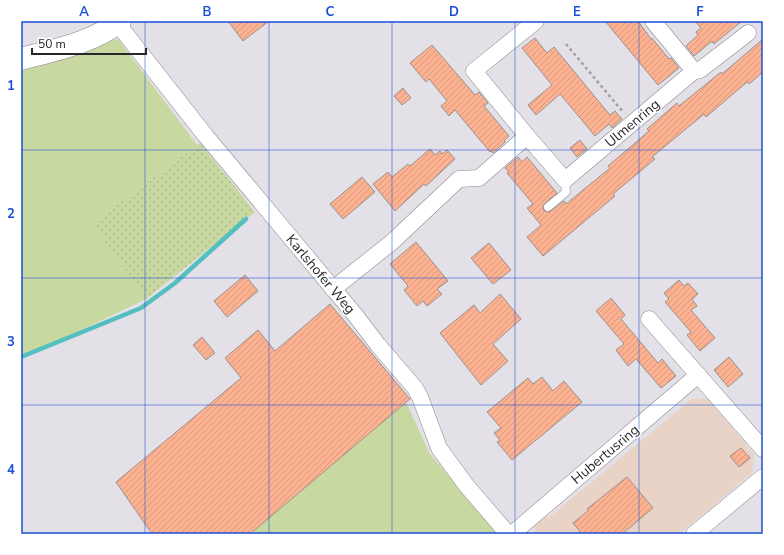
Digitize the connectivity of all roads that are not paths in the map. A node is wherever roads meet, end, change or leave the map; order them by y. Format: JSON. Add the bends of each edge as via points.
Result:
{"nodes":[{"id":1,"x":536,"y":21,"type":"edge"},
{"id":2,"x":653,"y":21,"type":"edge"},
{"id":3,"x":118,"y":22,"type":"edge"},
{"id":4,"x":748,"y":33,"type":"dead end"},
{"id":5,"x":21,"y":59,"type":"edge"},
{"id":6,"x":694,"y":71,"type":"junction"},
{"id":7,"x":527,"y":136,"type":"junction"},
{"id":8,"x":565,"y":180,"type":"junction"},
{"id":9,"x":548,"y":207,"type":"dead end"},
{"id":10,"x":333,"y":289,"type":"junction"},
{"id":11,"x":649,"y":319,"type":"dead end"},
{"id":12,"x":698,"y":375,"type":"junction"},
{"id":13,"x":763,"y":450,"type":"edge"},
{"id":14,"x":763,"y":476,"type":"edge"},
{"id":15,"x":508,"y":534,"type":"edge"},
{"id":16,"x":512,"y":534,"type":"edge"},
{"id":17,"x":694,"y":534,"type":"edge"}],
"edges":[{"from":1,"to":7,"type":"street","via":[[474,71]]},
{"from":2,"to":6,"type":"street"},
{"from":3,"to":5,"type":"main road","via":[[69,46]]},
{"from":3,"to":10,"type":"street","name":"Karlshofer Weg","via":[[205,135]]},
{"from":4,"to":6,"type":"street","name":"Ulmenring","via":[[700,70]]},
{"from":6,"to":8,"type":"street","name":"Ulmenring"},
{"from":7,"to":8,"type":"street"},
{"from":7,"to":10,"type":"street","via":[[479,178],[459,179],[392,242]]},
{"from":8,"to":9,"type":"lane","via":[[566,192]]},
{"from":10,"to":15,"type":"street","name":"Karlshofer Weg","via":[[415,388],[439,448],[466,485]]},
{"from":11,"to":12,"type":"street"},
{"from":12,"to":13,"type":"street"},
{"from":12,"to":16,"type":"street","name":"Hubertusring"},
{"from":14,"to":17,"type":"street"}]}
